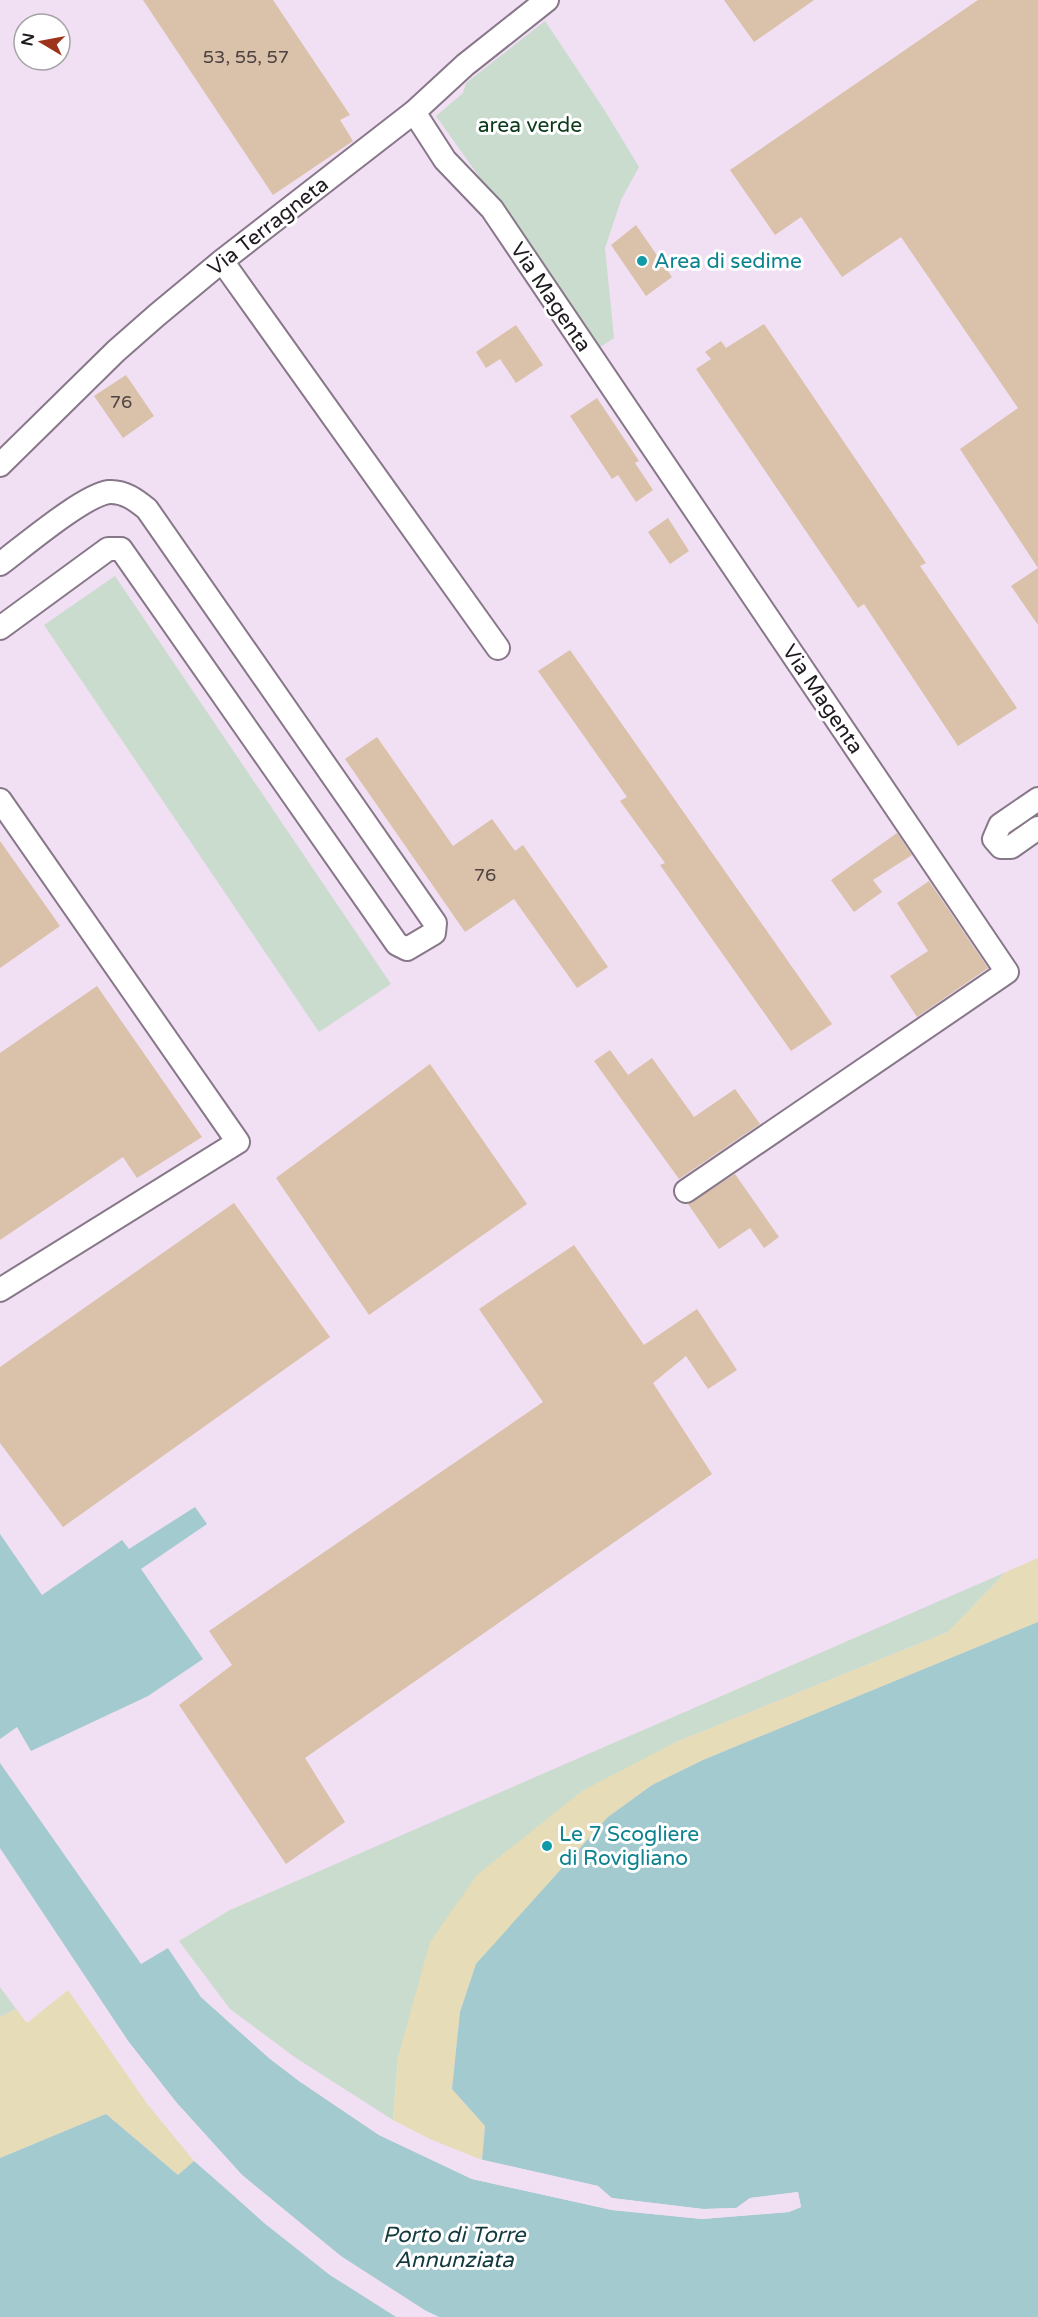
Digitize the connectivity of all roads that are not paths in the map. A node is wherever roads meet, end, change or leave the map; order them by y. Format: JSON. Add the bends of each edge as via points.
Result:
{"nodes":[{"id":1,"x":547,"y":0,"type":"edge"},
{"id":2,"x":414,"y":112,"type":"junction"},
{"id":3,"x":222,"y":261,"type":"junction"},
{"id":4,"x":0,"y":465,"type":"edge"},
{"id":5,"x":0,"y":564,"type":"edge"},
{"id":6,"x":0,"y":628,"type":"edge"},
{"id":7,"x":498,"y":648,"type":"dead end"},
{"id":8,"x":1038,"y":799,"type":"edge"},
{"id":9,"x":0,"y":800,"type":"edge"},
{"id":10,"x":1038,"y":828,"type":"edge"},
{"id":11,"x":686,"y":1191,"type":"dead end"},
{"id":12,"x":0,"y":1290,"type":"edge"}],
"edges":[{"from":1,"to":2,"type":"street","name":"Via Terragneta","via":[[465,64]]},
{"from":2,"to":3,"type":"street","name":"Via Terragneta"},
{"from":2,"to":11,"type":"street","name":"Via Magenta","via":[[445,160],[492,209],[1006,972]]},
{"from":3,"to":4,"type":"street","name":"Via Terragneta","via":[[116,351]]},
{"from":3,"to":7,"type":"street"},
{"from":5,"to":6,"type":"street","via":[[89,498],[110,492],[132,497],[147,509],[435,922],[434,933],[407,949],[397,944],[121,549],[108,549]]},
{"from":8,"to":10,"type":"street","via":[[1000,825],[994,839],[1001,847],[1011,847]]},
{"from":9,"to":12,"type":"street","via":[[238,1142]]}]}
